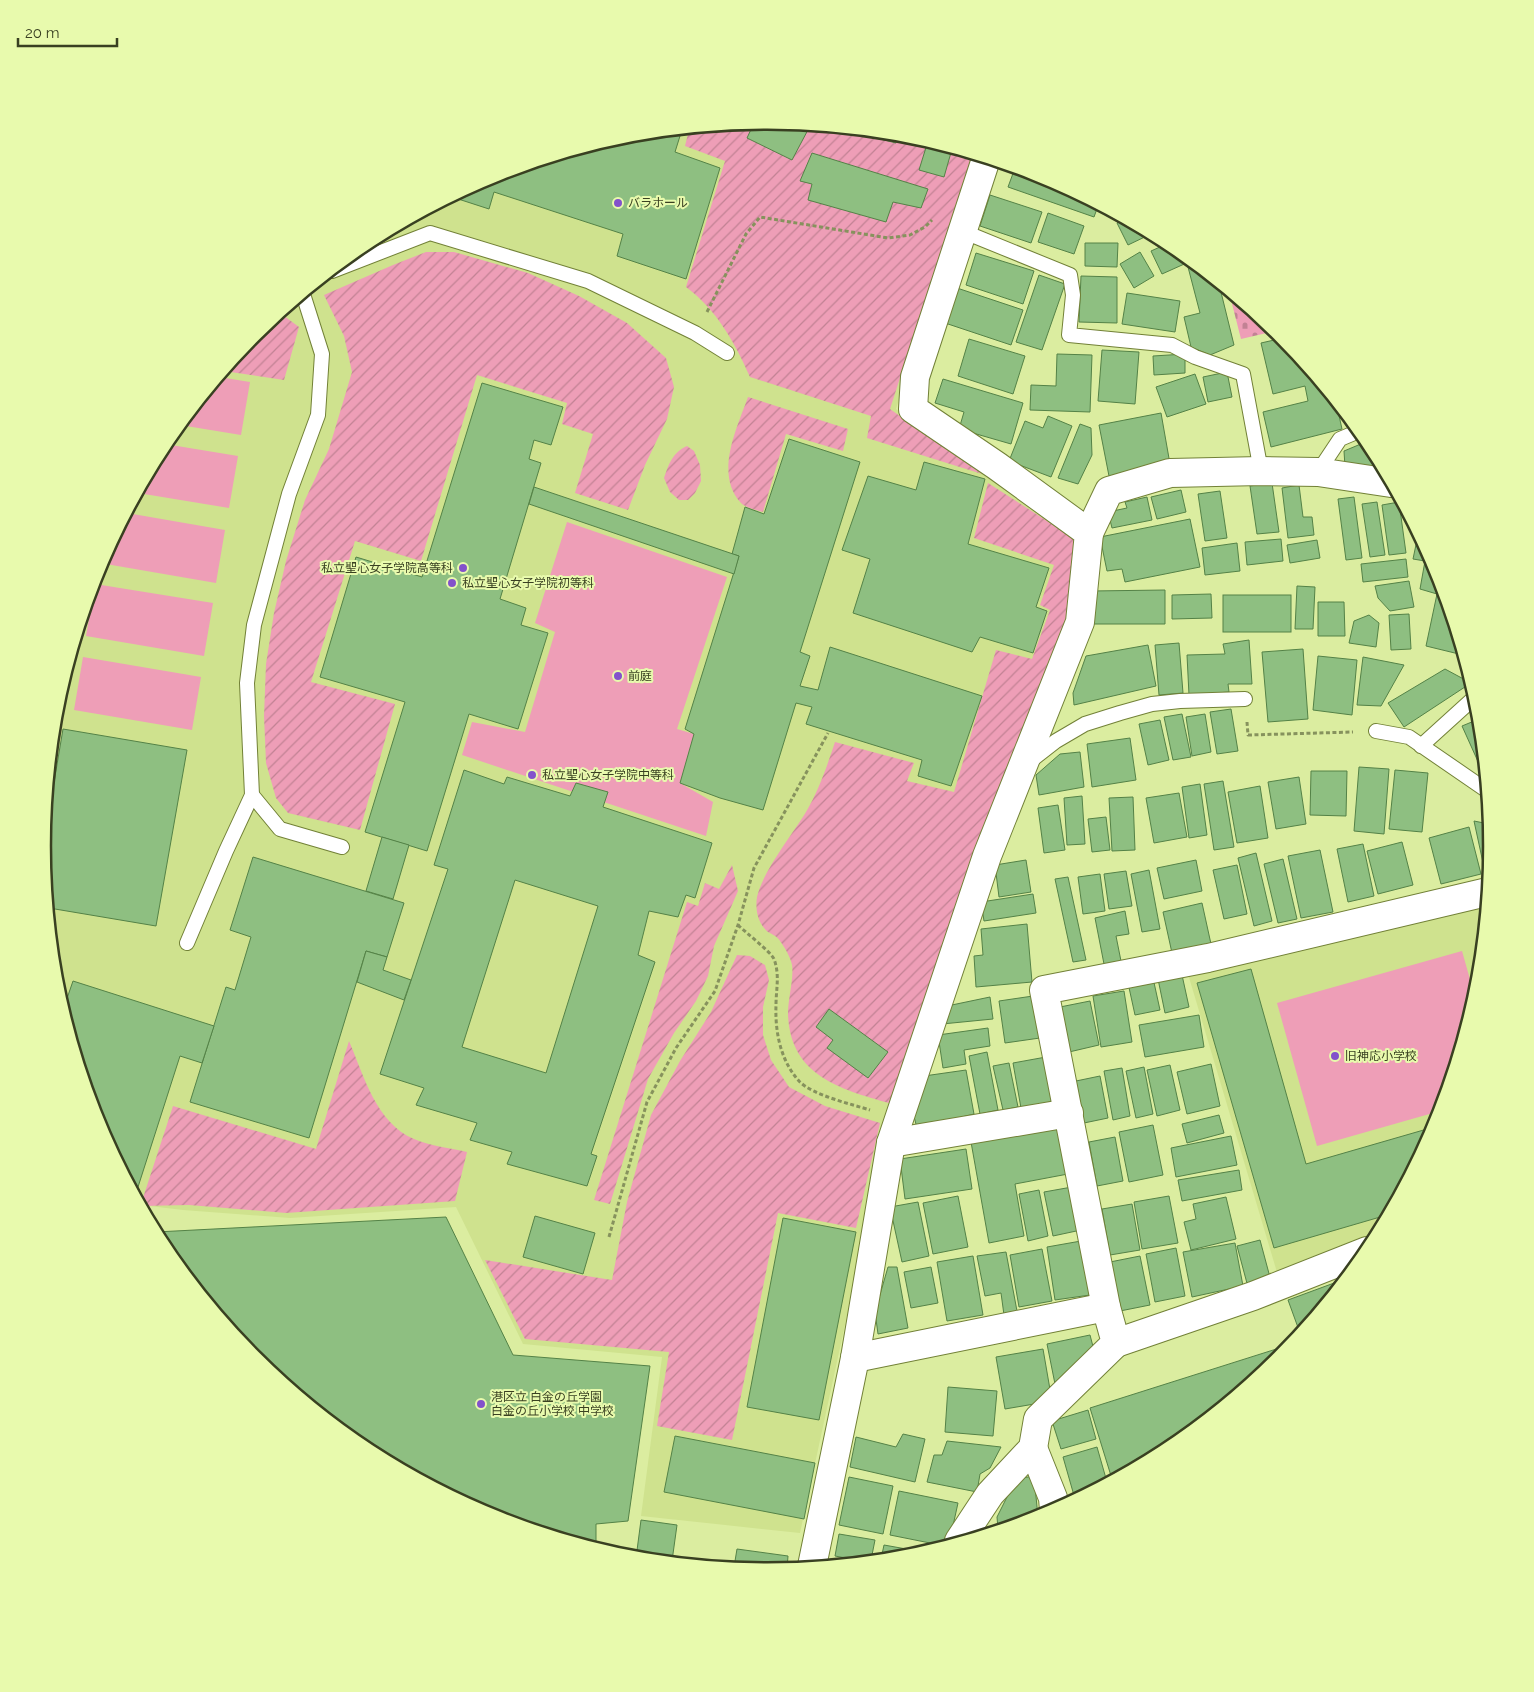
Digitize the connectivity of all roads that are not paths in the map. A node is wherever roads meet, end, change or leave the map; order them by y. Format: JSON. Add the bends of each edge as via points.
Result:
{"nodes":[{"id":1,"x":984,"y":164,"type":"edge"},
{"id":2,"x":964,"y":225,"type":"junction"},
{"id":3,"x":351,"y":263,"type":"edge"},
{"id":4,"x":306,"y":299,"type":"edge"},
{"id":5,"x":728,"y":353,"type":"dead end"},
{"id":6,"x":1352,"y":434,"type":"edge"},
{"id":7,"x":1261,"y":471,"type":"junction"},
{"id":8,"x":1318,"y":472,"type":"junction"},
{"id":9,"x":1383,"y":482,"type":"edge"},
{"id":10,"x":1089,"y":533,"type":"junction"},
{"id":11,"x":1245,"y":699,"type":"road end"},
{"id":12,"x":1468,"y":703,"type":"edge"},
{"id":13,"x":1376,"y":731,"type":"road end"},
{"id":14,"x":1422,"y":746,"type":"junction"},
{"id":15,"x":1023,"y":767,"type":"junction"},
{"id":16,"x":1480,"y":786,"type":"edge"},
{"id":17,"x":252,"y":796,"type":"junction"},
{"id":18,"x":342,"y":847,"type":"dead end"},
{"id":19,"x":1481,"y":893,"type":"edge"},
{"id":20,"x":187,"y":943,"type":"dead end"},
{"id":21,"x":1068,"y":1113,"type":"junction"},
{"id":22,"x":891,"y":1142,"type":"junction"},
{"id":23,"x":1352,"y":1258,"type":"edge"},
{"id":24,"x":1106,"y":1306,"type":"junction"},
{"id":25,"x":1116,"y":1343,"type":"junction"},
{"id":26,"x":855,"y":1358,"type":"junction"},
{"id":27,"x":1033,"y":1448,"type":"junction"},
{"id":28,"x":1053,"y":1502,"type":"edge"},
{"id":29,"x":965,"y":1533,"type":"edge"},
{"id":30,"x":813,"y":1560,"type":"edge"}],
"edges":[{"from":1,"to":2,"type":"street"},
{"from":2,"to":7,"type":"lane","via":[[1070,275],[1073,295],[1069,335],[1172,345],[1243,374]]},
{"from":2,"to":10,"type":"street","via":[[915,377],[913,409]]},
{"from":3,"to":5,"type":"lane","via":[[430,233],[588,281],[695,333]]},
{"from":4,"to":17,"type":"lane","via":[[322,354],[318,415],[289,494],[254,625],[247,682]]},
{"from":6,"to":8,"type":"lane","via":[[1340,439]]},
{"from":7,"to":8,"type":"street"},
{"from":7,"to":10,"type":"street","via":[[1170,473],[1109,492]]},
{"from":8,"to":9,"type":"street"},
{"from":10,"to":15,"type":"street","via":[[1080,622]]},
{"from":11,"to":15,"type":"lane","via":[[1180,701],[1120,712],[1085,724],[1056,741]]},
{"from":12,"to":14,"type":"lane"},
{"from":13,"to":14,"type":"lane","via":[[1409,738]]},
{"from":14,"to":16,"type":"lane"},
{"from":15,"to":22,"type":"street","via":[[987,856]]},
{"from":17,"to":18,"type":"lane","via":[[280,829]]},
{"from":17,"to":20,"type":"lane"},
{"from":19,"to":21,"type":"street","via":[[1208,958],[1044,990]]},
{"from":21,"to":22,"type":"street"},
{"from":21,"to":24,"type":"street"},
{"from":22,"to":26,"type":"street"},
{"from":23,"to":25,"type":"street"},
{"from":24,"to":25,"type":"street"},
{"from":24,"to":26,"type":"street"},
{"from":25,"to":27,"type":"street","via":[[1038,1419]]},
{"from":26,"to":30,"type":"street"},
{"from":27,"to":28,"type":"street"},
{"from":27,"to":29,"type":"street","via":[[990,1494]]}]}
